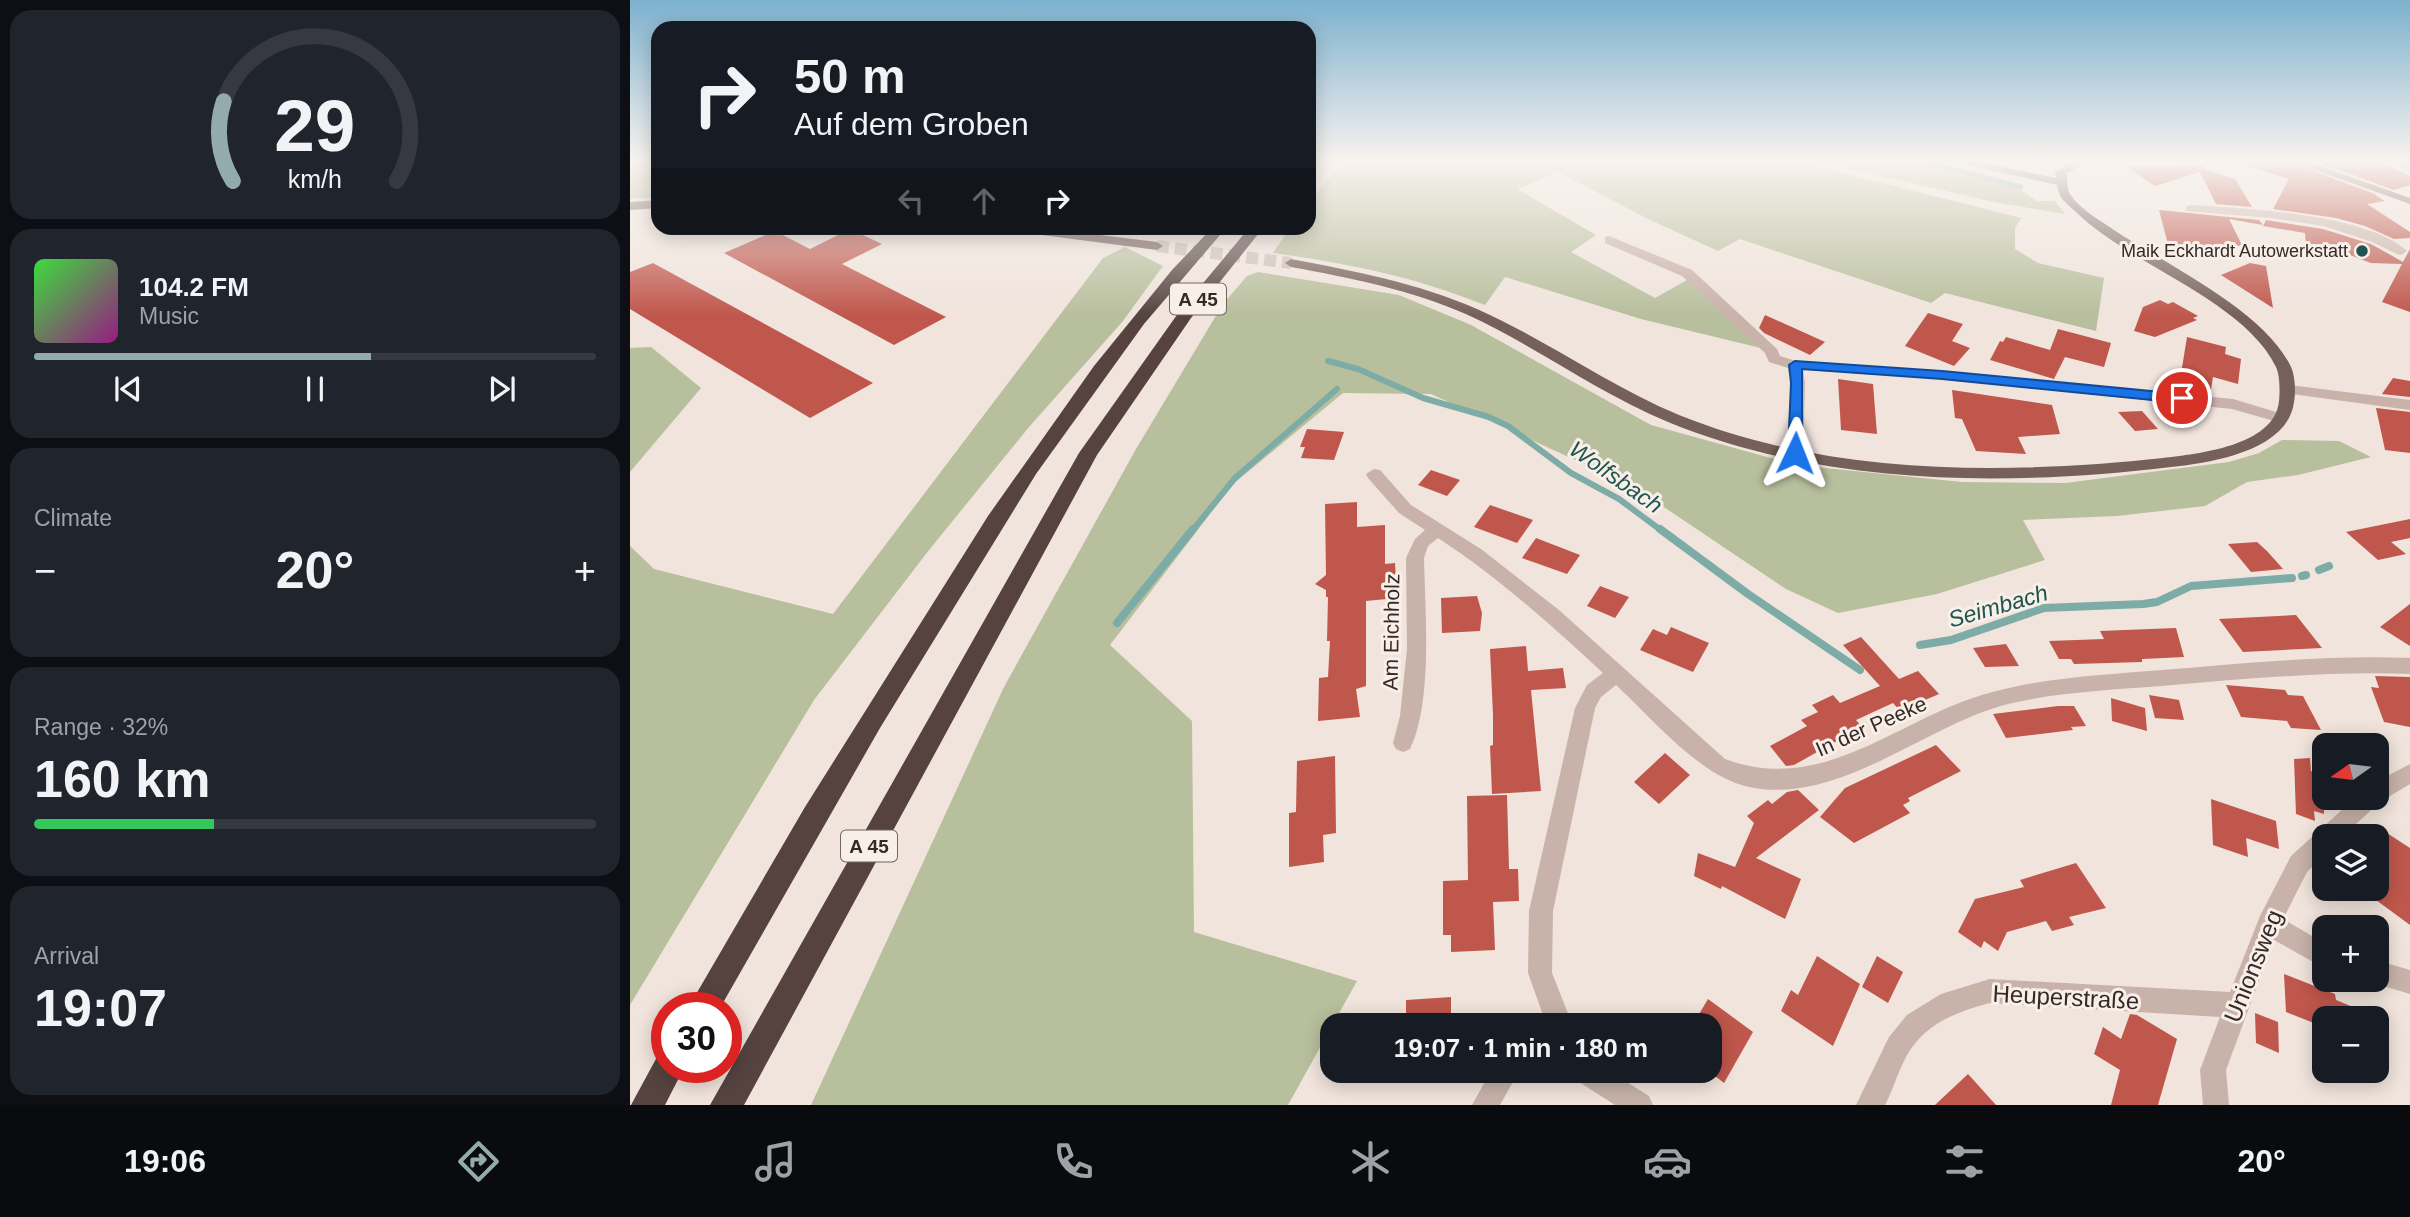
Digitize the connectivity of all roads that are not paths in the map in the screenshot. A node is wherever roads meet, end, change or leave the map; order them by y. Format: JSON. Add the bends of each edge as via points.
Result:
{"nodes":[{"id":1,"x":2085,"y":213,"type":"edge"},
{"id":2,"x":2241,"y":213,"type":"edge"},
{"id":3,"x":1073,"y":235,"type":"edge"},
{"id":4,"x":1213,"y":235,"type":"edge"},
{"id":5,"x":1250,"y":235,"type":"edge"},
{"id":6,"x":1609,"y":240,"type":"dead end"},
{"id":7,"x":1157,"y":246,"type":"tunnel mouth"},
{"id":8,"x":2407,"y":254,"type":"edge"},
{"id":9,"x":1290,"y":263,"type":"tunnel mouth"},
{"id":10,"x":1795,"y":365,"type":"junction"},
{"id":11,"x":2289,"y":390,"type":"junction"},
{"id":12,"x":2410,"y":405,"type":"edge"},
{"id":13,"x":2281,"y":418,"type":"junction"},
{"id":14,"x":1795,"y":453,"type":"junction"},
{"id":15,"x":1374,"y":474,"type":"dead end"},
{"id":16,"x":1436,"y":530,"type":"junction"},
{"id":17,"x":2410,"y":666,"type":"edge"},
{"id":18,"x":1617,"y":674,"type":"junction"},
{"id":19,"x":1403,"y":743,"type":"dead end"},
{"id":20,"x":2410,"y":773,"type":"edge"},
{"id":21,"x":2389,"y":786,"type":"edge"},
{"id":22,"x":2357,"y":810,"type":"edge"},
{"id":23,"x":2342,"y":824,"type":"edge"},
{"id":24,"x":2312,"y":852,"type":"edge"},
{"id":25,"x":2268,"y":924,"type":"junction"},
{"id":26,"x":2312,"y":949,"type":"edge"},
{"id":27,"x":2389,"y":976,"type":"edge"},
{"id":28,"x":2410,"y":982,"type":"edge"},
{"id":29,"x":711,"y":992,"type":"edge"},
{"id":30,"x":2236,"y":1006,"type":"junction"},
{"id":31,"x":1552,"y":1013,"type":"edge"},
{"id":32,"x":659,"y":1083,"type":"edge"},
{"id":33,"x":1499,"y":1083,"type":"edge"},
{"id":34,"x":1604,"y":1083,"type":"edge"},
{"id":35,"x":647,"y":1105,"type":"edge"},
{"id":36,"x":726,"y":1105,"type":"edge"},
{"id":37,"x":1485,"y":1105,"type":"edge"},
{"id":38,"x":1640,"y":1105,"type":"edge"},
{"id":39,"x":1869,"y":1105,"type":"edge"},
{"id":40,"x":2216,"y":1105,"type":"edge"}],
"edges":[{"from":1,"to":11,"type":"main road","via":[[2257,331],[2282,364]]},
{"from":2,"to":8,"type":"street","via":[[2350,229]]},
{"from":3,"to":7,"type":"main road"},
{"from":4,"to":29,"type":"highway","number":"A 45","via":[[1145,311],[1056,428],[821,800]]},
{"from":5,"to":36,"type":"highway","number":"A 45","via":[[1185,315],[1089,453]]},
{"from":6,"to":10,"type":"street","via":[[1687,273],[1748,328],[1774,359]]},
{"from":9,"to":14,"type":"main road","via":[[1424,293],[1473,312],[1671,417]]},
{"from":10,"to":13,"type":"street","via":[[2234,404]]},
{"from":10,"to":14,"type":"street"},
{"from":11,"to":12,"type":"street"},
{"from":11,"to":13,"type":"main road"},
{"from":13,"to":14,"type":"main road","via":[[2261,438],[2226,452],[2065,472],[1991,474]]},
{"from":15,"to":16,"type":"street","name":"In der Peeke","via":[[1405,509]]},
{"from":16,"to":18,"type":"street","name":"In der Peeke","via":[[1520,589]]},
{"from":16,"to":19,"type":"street","name":"Am Eichholz","via":[[1421,543],[1415,558],[1417,649]]},
{"from":17,"to":18,"type":"street","name":"In der Peeke","via":[[2314,664],[2044,689],[1965,710],[1829,772],[1779,781],[1739,777],[1718,766]]},
{"from":18,"to":31,"type":"street","via":[[1594,691],[1585,708],[1541,911],[1540,972]]},
{"from":20,"to":21,"type":"street"},
{"from":22,"to":23,"type":"street"},
{"from":24,"to":25,"type":"street","name":"Unionsweg","via":[[2299,864]]},
{"from":25,"to":26,"type":"street"},
{"from":25,"to":30,"type":"street","name":"Unionsweg"},
{"from":27,"to":28,"type":"street"},
{"from":30,"to":39,"type":"street","name":"Heuperstraße","via":[[1990,991],[1954,999],[1923,1015],[1898,1046],[1882,1089]]},
{"from":30,"to":40,"type":"street","name":"Unionsweg","via":[[2213,1070]]},
{"from":32,"to":35,"type":"highway"},
{"from":33,"to":37,"type":"street"},
{"from":34,"to":38,"type":"street"}]}
